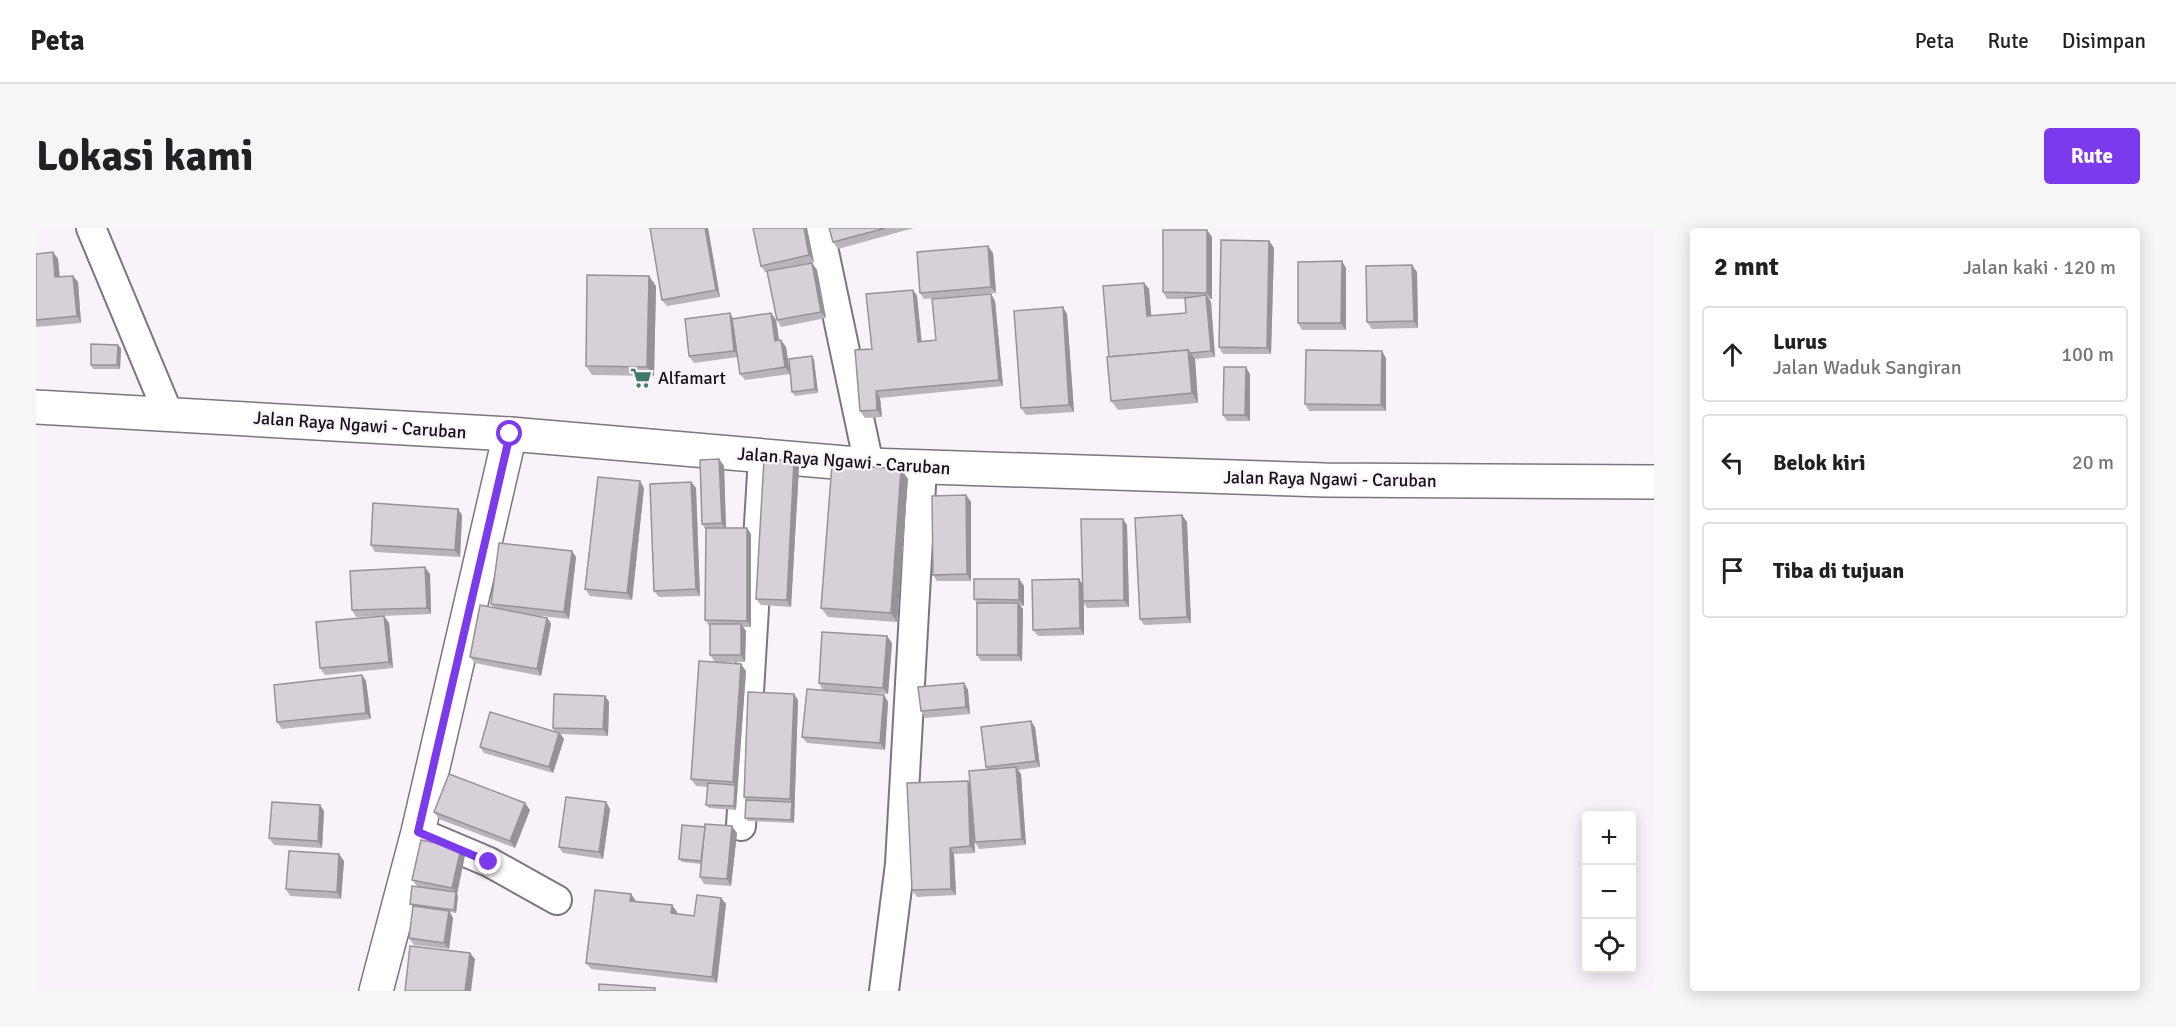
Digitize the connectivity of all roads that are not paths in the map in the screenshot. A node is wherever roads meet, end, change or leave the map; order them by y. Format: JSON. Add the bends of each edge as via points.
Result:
{"nodes":[{"id":1,"x":91,"y":228,"type":"edge"},
{"id":2,"x":819,"y":228,"type":"edge"},
{"id":3,"x":36,"y":407,"type":"edge"},
{"id":4,"x":168,"y":413,"type":"junction"},
{"id":5,"x":510,"y":434,"type":"junction"},
{"id":6,"x":763,"y":457,"type":"junction"},
{"id":7,"x":869,"y":465,"type":"junction"},
{"id":8,"x":922,"y":468,"type":"junction"},
{"id":9,"x":1654,"y":483,"type":"edge"},
{"id":10,"x":741,"y":826,"type":"dead end"},
{"id":11,"x":418,"y":832,"type":"junction"},
{"id":12,"x":557,"y":900,"type":"dead end"},
{"id":13,"x":376,"y":991,"type":"edge"},
{"id":14,"x":884,"y":991,"type":"edge"}],
"edges":[{"from":1,"to":4,"type":"street"},
{"from":2,"to":7,"type":"street"},
{"from":3,"to":4,"type":"main road","name":"Jalan Raya Ngawi - Caruban"},
{"from":4,"to":5,"type":"main road","name":"Jalan Raya Ngawi - Caruban"},
{"from":5,"to":6,"type":"main road","name":"Jalan Raya Ngawi - Caruban"},
{"from":5,"to":11,"type":"main road"},
{"from":6,"to":7,"type":"main road","name":"Jalan Raya Ngawi - Caruban"},
{"from":6,"to":10,"type":"street"},
{"from":7,"to":8,"type":"main road","name":"Jalan Raya Ngawi - Caruban"},
{"from":8,"to":9,"type":"main road","name":"Jalan Raya Ngawi - Caruban","via":[[1325,480]]},
{"from":8,"to":14,"type":"street","via":[[900,864]]},
{"from":11,"to":12,"type":"street","via":[[489,862]]},
{"from":11,"to":13,"type":"main road"}]}
